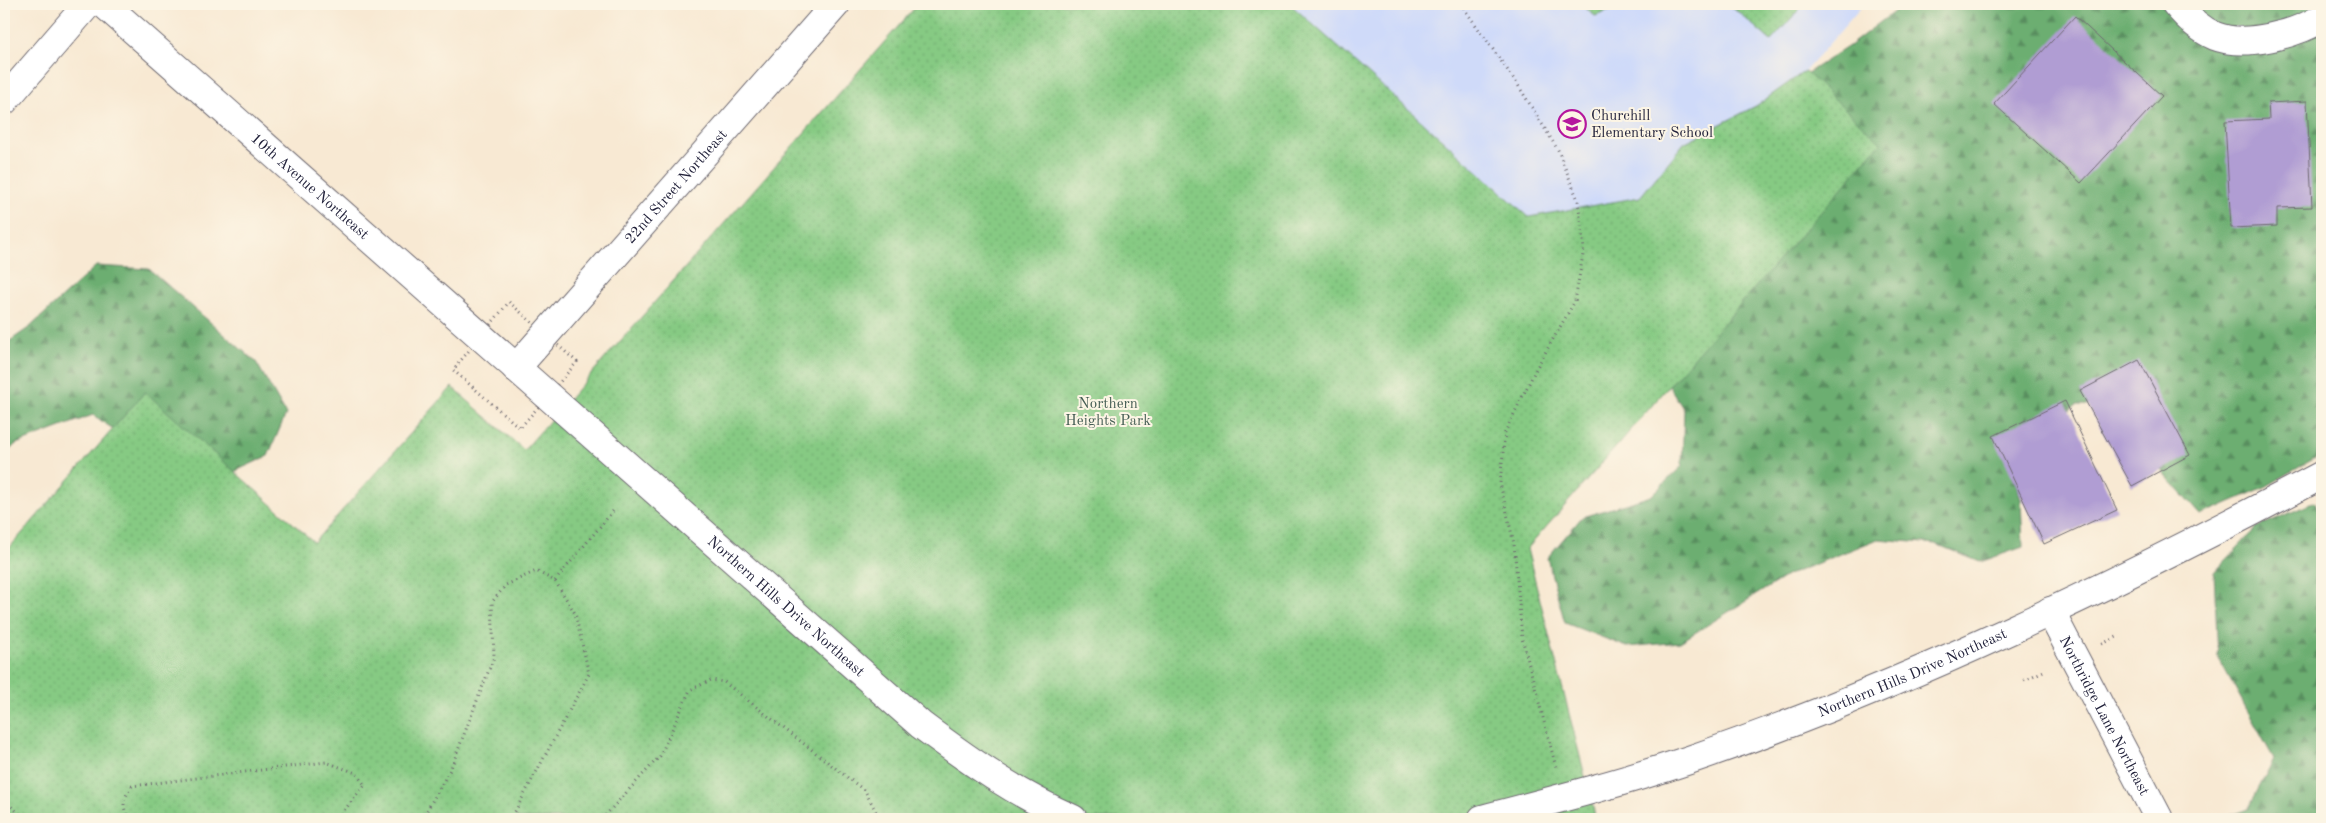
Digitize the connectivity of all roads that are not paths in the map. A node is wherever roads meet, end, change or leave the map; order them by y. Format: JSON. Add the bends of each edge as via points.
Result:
{"nodes":[{"id":1,"x":88,"y":4,"type":"edge"},
{"id":2,"x":104,"y":4,"type":"edge"},
{"id":3,"x":2176,"y":4,"type":"edge"},
{"id":4,"x":832,"y":5,"type":"edge"},
{"id":5,"x":2322,"y":18,"type":"edge"},
{"id":6,"x":4,"y":101,"type":"edge"},
{"id":7,"x":516,"y":368,"type":"junction"},
{"id":8,"x":2322,"y":476,"type":"edge"},
{"id":9,"x":2050,"y":611,"type":"junction"},
{"id":10,"x":1073,"y":819,"type":"edge"},
{"id":11,"x":1482,"y":819,"type":"edge"},
{"id":12,"x":2158,"y":819,"type":"edge"}],
"edges":[{"from":1,"to":6,"type":"street"},
{"from":2,"to":7,"type":"street","name":"10th Avenue Northeast"},
{"from":3,"to":5,"type":"street","via":[[2187,18],[2215,36],[2239,40],[2273,38]]},
{"from":4,"to":7,"type":"street","name":"22nd Street Northeast"},
{"from":7,"to":10,"type":"street","name":"Northern Hills Drive Northeast","via":[[921,725],[983,771],[1041,805]]},
{"from":8,"to":9,"type":"street","name":"Northern Hills Drive Northeast","via":[[2207,536]]},
{"from":9,"to":11,"type":"street","name":"Northern Hills Drive Northeast","via":[[1856,697],[1689,760]]},
{"from":9,"to":12,"type":"street","name":"Northridge Lane Northeast"}]}
